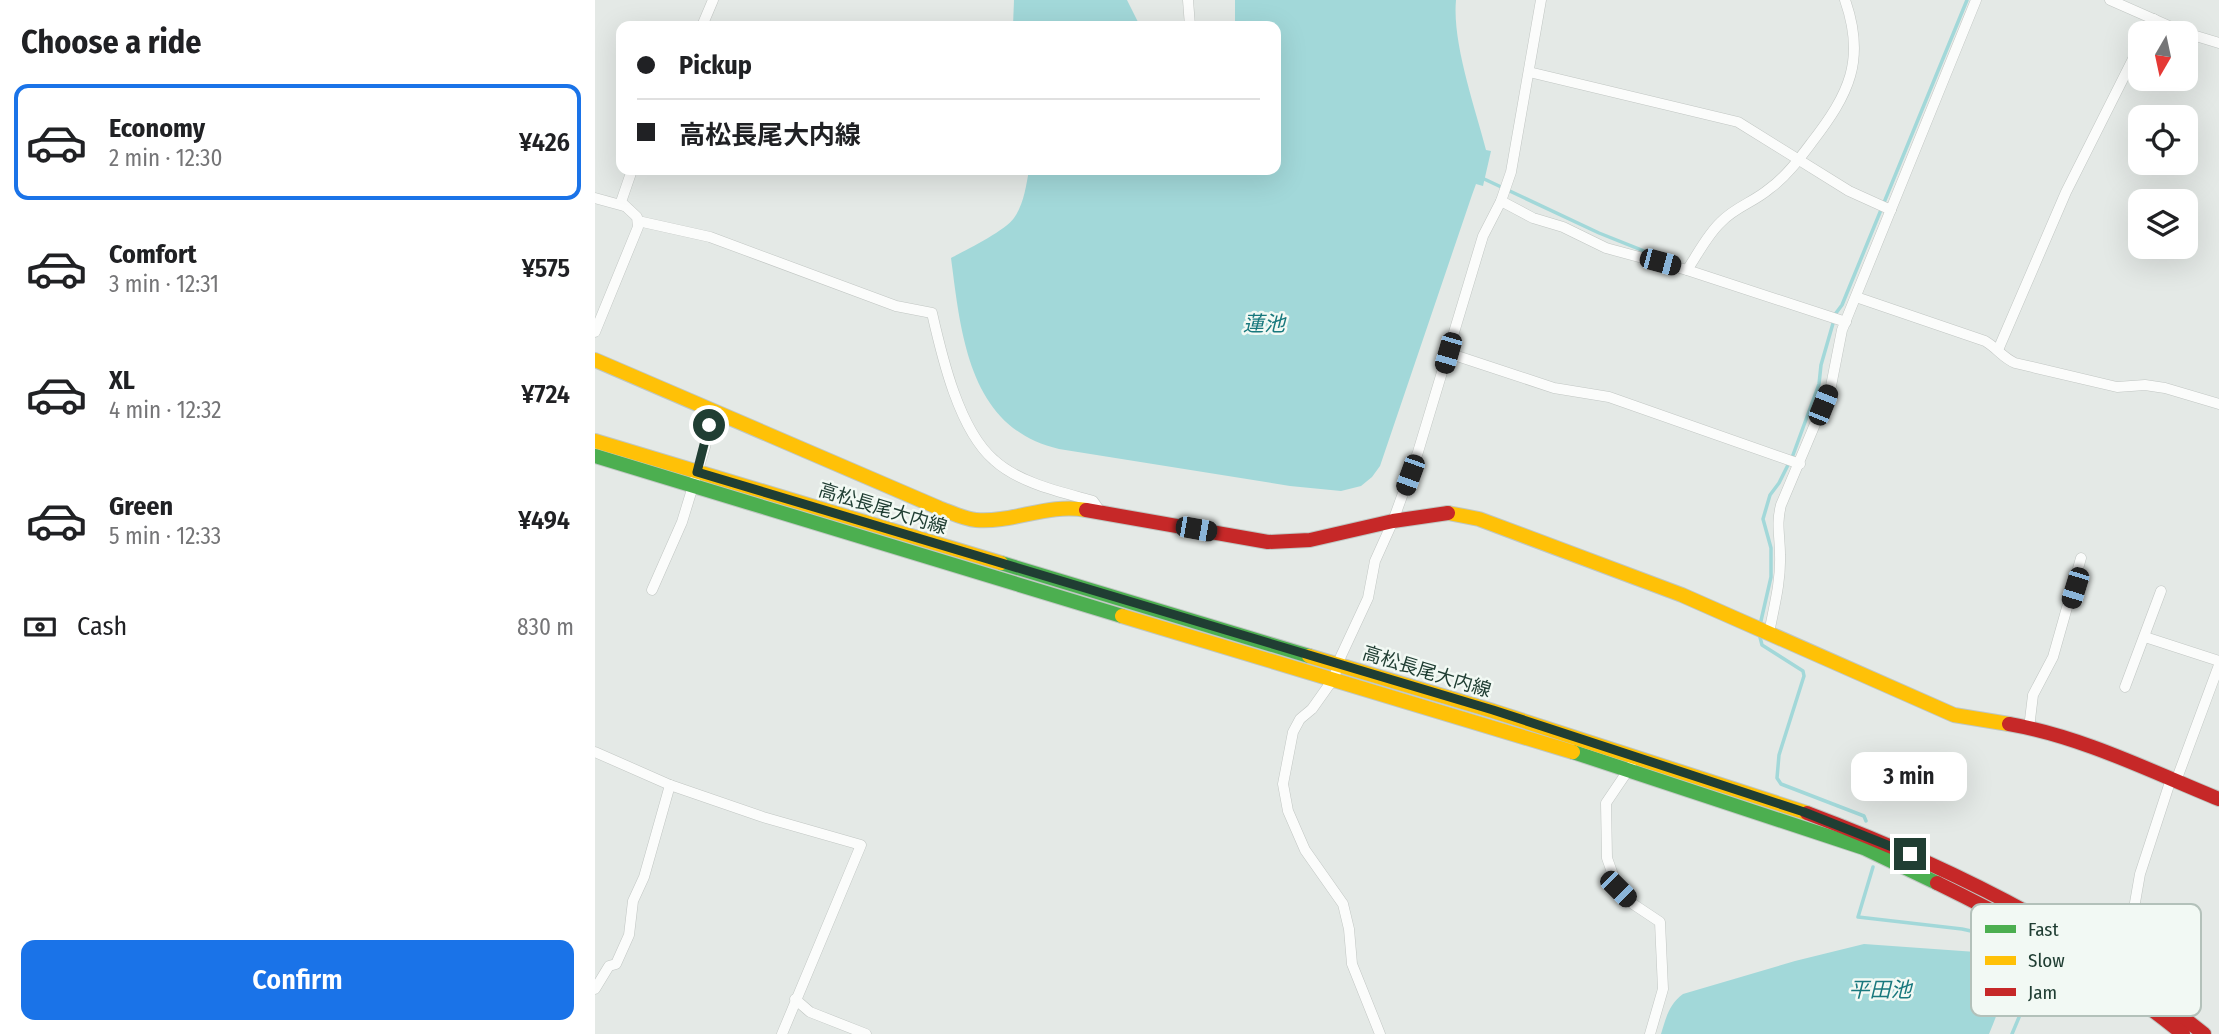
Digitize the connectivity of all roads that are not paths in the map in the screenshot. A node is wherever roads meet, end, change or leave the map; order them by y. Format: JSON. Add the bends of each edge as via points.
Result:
{"nodes":[{"id":1,"x":713,"y":0,"type":"edge"},
{"id":2,"x":1188,"y":0,"type":"edge"},
{"id":3,"x":1541,"y":0,"type":"edge"},
{"id":4,"x":1845,"y":0,"type":"edge"},
{"id":5,"x":1976,"y":0,"type":"edge"},
{"id":6,"x":2110,"y":0,"type":"edge"},
{"id":7,"x":2154,"y":19,"type":"joint"},
{"id":8,"x":704,"y":21,"type":"edge"},
{"id":9,"x":1190,"y":21,"type":"edge"},
{"id":10,"x":2159,"y":21,"type":"edge"},
{"id":11,"x":2198,"y":37,"type":"edge"},
{"id":12,"x":2219,"y":43,"type":"edge"},
{"id":13,"x":2128,"y":69,"type":"edge"},
{"id":14,"x":1529,"y":72,"type":"junction"},
{"id":15,"x":1798,"y":160,"type":"junction"},
{"id":16,"x":630,"y":175,"type":"edge"},
{"id":17,"x":595,"y":198,"type":"edge"},
{"id":18,"x":1502,"y":199,"type":"junction"},
{"id":19,"x":624,"y":206,"type":"junction"},
{"id":20,"x":1891,"y":210,"type":"junction"},
{"id":21,"x":638,"y":222,"type":"junction"},
{"id":22,"x":1689,"y":267,"type":"junction"},
{"id":23,"x":1856,"y":298,"type":"junction"},
{"id":24,"x":1846,"y":322,"type":"junction"},
{"id":25,"x":595,"y":332,"type":"edge"},
{"id":26,"x":1998,"y":350,"type":"junction"},
{"id":27,"x":1448,"y":353,"type":"junction"},
{"id":28,"x":595,"y":360,"type":"edge"},
{"id":29,"x":2219,"y":404,"type":"edge"},
{"id":30,"x":717,"y":412,"type":"junction"},
{"id":31,"x":595,"y":441,"type":"edge"},
{"id":32,"x":595,"y":456,"type":"edge"},
{"id":33,"x":1800,"y":464,"type":"junction"},
{"id":34,"x":695,"y":479,"type":"junction"},
{"id":35,"x":1100,"y":511,"type":"junction"},
{"id":36,"x":1393,"y":521,"type":"junction"},
{"id":37,"x":2081,"y":558,"type":"dead end"},
{"id":38,"x":652,"y":590,"type":"dead end"},
{"id":39,"x":2161,"y":591,"type":"dead end"},
{"id":40,"x":1769,"y":633,"type":"junction"},
{"id":41,"x":2145,"y":637,"type":"junction"},
{"id":42,"x":2219,"y":663,"type":"edge"},
{"id":43,"x":1336,"y":671,"type":"junction"},
{"id":44,"x":2125,"y":687,"type":"dead end"},
{"id":45,"x":2029,"y":728,"type":"junction"},
{"id":46,"x":595,"y":752,"type":"edge"},
{"id":47,"x":1632,"y":764,"type":"junction"},
{"id":48,"x":2173,"y":780,"type":"junction"},
{"id":49,"x":670,"y":785,"type":"junction"},
{"id":50,"x":2219,"y":799,"type":"edge"},
{"id":51,"x":1982,"y":904,"type":"edge"},
{"id":52,"x":2011,"y":904,"type":"edge"},
{"id":53,"x":2135,"y":904,"type":"edge"},
{"id":54,"x":595,"y":989,"type":"edge"},
{"id":55,"x":795,"y":999,"type":"junction"},
{"id":56,"x":2161,"y":1016,"type":"edge"},
{"id":57,"x":2180,"y":1016,"type":"edge"},
{"id":58,"x":782,"y":1034,"type":"edge"},
{"id":59,"x":866,"y":1034,"type":"edge"},
{"id":60,"x":1380,"y":1034,"type":"edge"},
{"id":61,"x":1650,"y":1034,"type":"edge"},
{"id":62,"x":2183,"y":1034,"type":"edge"},
{"id":63,"x":2204,"y":1034,"type":"edge"}],
"edges":[{"from":1,"to":8,"type":"street"},
{"from":2,"to":9,"type":"street"},
{"from":3,"to":14,"type":"street"},
{"from":4,"to":15,"type":"street","via":[[1855,38],[1847,86]]},
{"from":5,"to":20,"type":"street"},
{"from":6,"to":7,"type":"street"},
{"from":7,"to":10,"type":"street"},
{"from":11,"to":12,"type":"street"},
{"from":13,"to":26,"type":"street","via":[[2066,192]]},
{"from":14,"to":15,"type":"street","via":[[1738,122]]},
{"from":14,"to":18,"type":"street"},
{"from":15,"to":20,"type":"street"},
{"from":15,"to":22,"type":"street","via":[[1769,190],[1719,224]]},
{"from":16,"to":19,"type":"street","via":[[621,202]]},
{"from":17,"to":19,"type":"street"},
{"from":18,"to":22,"type":"street","via":[[1533,218],[1606,248]]},
{"from":18,"to":27,"type":"street","via":[[1483,236]]},
{"from":19,"to":21,"type":"street"},
{"from":20,"to":23,"type":"street"},
{"from":21,"to":25,"type":"street"},
{"from":21,"to":35,"type":"street","via":[[710,237],[895,306],[932,313],[943,362],[973,436],[992,459],[1020,477],[1093,500]]},
{"from":22,"to":24,"type":"street"},
{"from":23,"to":24,"type":"street"},
{"from":23,"to":26,"type":"street","via":[[1985,341]]},
{"from":24,"to":33,"type":"street","via":[[1831,386]]},
{"from":26,"to":29,"type":"street","via":[[2015,363],[2117,387],[2165,388]]},
{"from":27,"to":33,"type":"street","via":[[1554,388],[1609,397]]},
{"from":27,"to":36,"type":"street"},
{"from":28,"to":30,"type":"main road"},
{"from":30,"to":34,"type":"street","via":[[709,425]]},
{"from":30,"to":35,"type":"main road","via":[[974,520],[1042,510]]},
{"from":31,"to":34,"type":"main road","name":"高松長尾大内線"},
{"from":32,"to":34,"type":"main road","name":"高松長尾大内線"},
{"from":33,"to":40,"type":"street","via":[[1777,520],[1779,579]]},
{"from":34,"to":38,"type":"street"},
{"from":34,"to":43,"type":"main road","name":"高松長尾大内線"},
{"from":35,"to":36,"type":"main road","via":[[1268,542],[1310,540]]},
{"from":36,"to":40,"type":"main road","via":[[1453,512],[1479,519],[1682,595]]},
{"from":36,"to":43,"type":"street","via":[[1375,561],[1368,598]]},
{"from":37,"to":45,"type":"street","via":[[2053,657],[2033,695]]},
{"from":39,"to":41,"type":"street"},
{"from":40,"to":45,"type":"main road","via":[[1954,715]]},
{"from":41,"to":42,"type":"street"},
{"from":41,"to":44,"type":"street"},
{"from":42,"to":48,"type":"street"},
{"from":43,"to":47,"type":"main road","name":"高松長尾大内線"},
{"from":43,"to":52,"type":"main road","name":"高松長尾大内線","via":[[1645,759],[1868,836]]},
{"from":43,"to":60,"type":"street","via":[[1293,732],[1284,796],[1305,850],[1343,904],[1352,964]]},
{"from":45,"to":48,"type":"main road","via":[[2091,746]]},
{"from":46,"to":49,"type":"street"},
{"from":47,"to":51,"type":"main road","name":"高松長尾大内線","via":[[1864,848]]},
{"from":47,"to":61,"type":"street","via":[[1606,803],[1607,858],[1618,889],[1660,922],[1663,989]]},
{"from":48,"to":50,"type":"main road"},
{"from":48,"to":53,"type":"street","via":[[2140,874]]},
{"from":49,"to":54,"type":"street","via":[[633,901],[629,935],[615,964]]},
{"from":49,"to":55,"type":"street","via":[[861,845]]},
{"from":55,"to":58,"type":"street"},
{"from":55,"to":59,"type":"street","via":[[810,1012]]},
{"from":56,"to":62,"type":"main road","name":"高松長尾大内線"},
{"from":57,"to":63,"type":"main road","name":"高松長尾大内線"}]}
